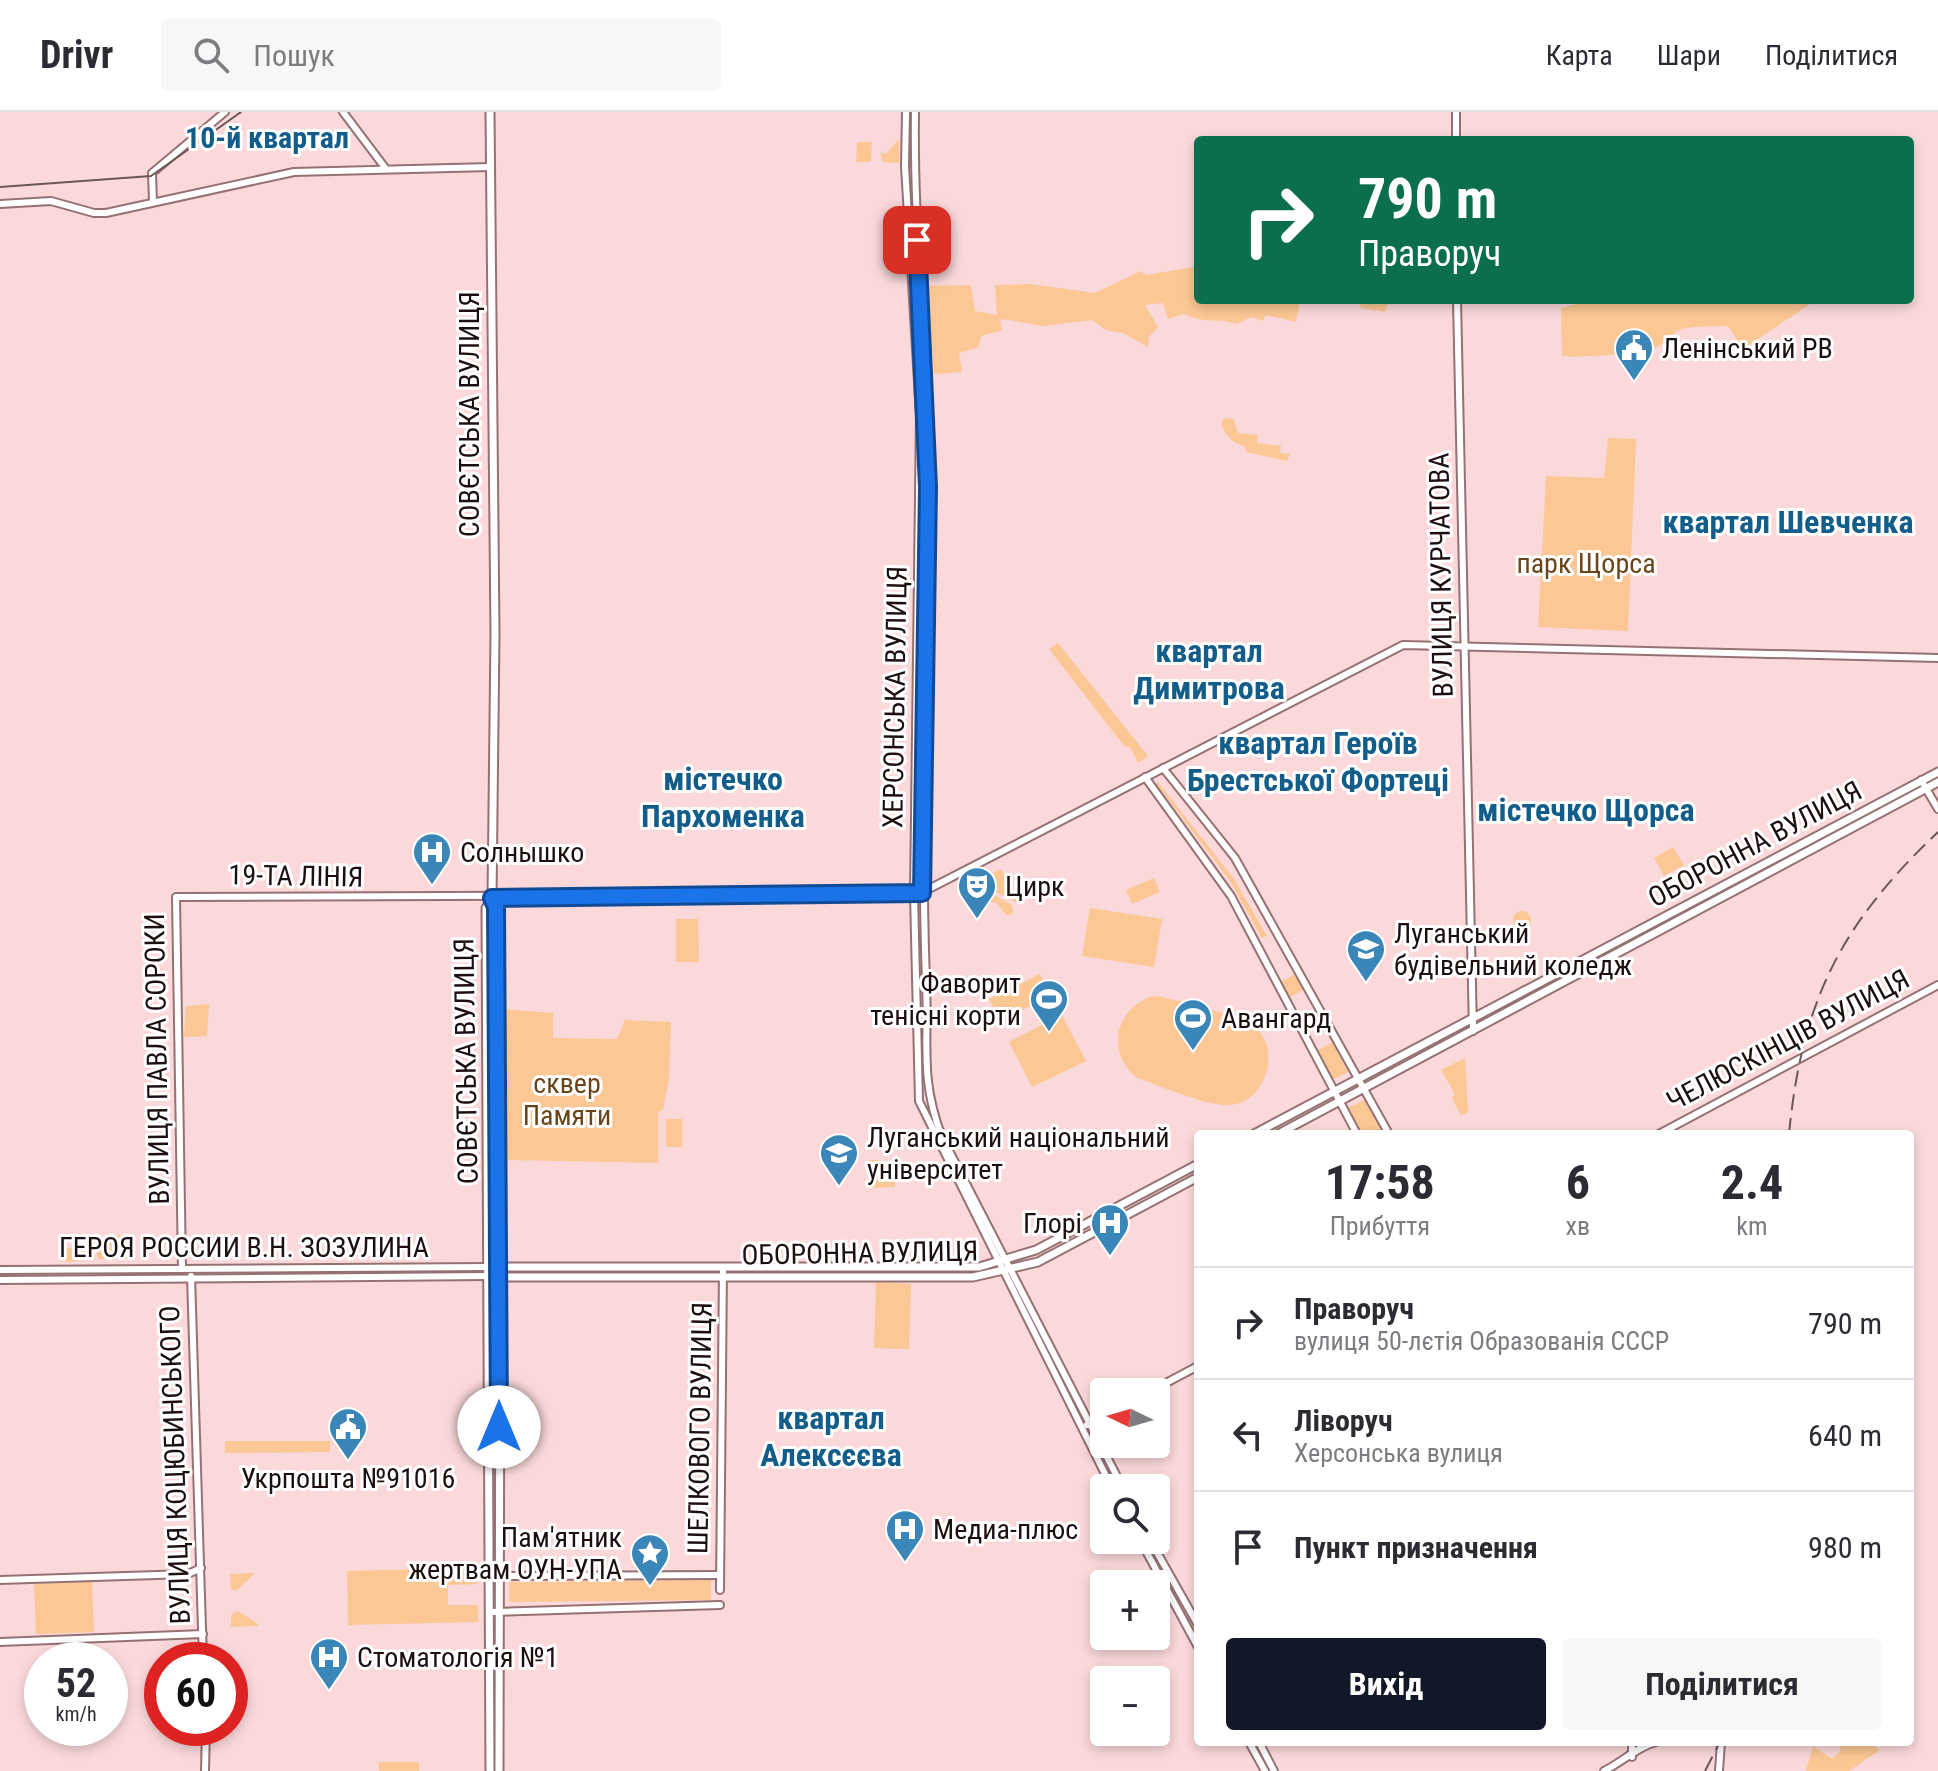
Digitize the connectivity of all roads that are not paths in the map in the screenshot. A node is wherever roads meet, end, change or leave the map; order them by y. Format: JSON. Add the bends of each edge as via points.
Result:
{"nodes":[{"id":1,"x":225,"y":112,"type":"edge"},
{"id":2,"x":343,"y":112,"type":"edge"},
{"id":3,"x":490,"y":112,"type":"edge"},
{"id":4,"x":906,"y":112,"type":"edge"},
{"id":5,"x":915,"y":112,"type":"edge"},
{"id":6,"x":1456,"y":112,"type":"edge"},
{"id":7,"x":1456,"y":136,"type":"edge"},
{"id":8,"x":490,"y":167,"type":"junction"},
{"id":9,"x":386,"y":169,"type":"junction"},
{"id":10,"x":153,"y":202,"type":"junction"},
{"id":11,"x":0,"y":204,"type":"edge"},
{"id":12,"x":1457,"y":304,"type":"edge"},
{"id":13,"x":1465,"y":644,"type":"junction"},
{"id":14,"x":1938,"y":658,"type":"edge"},
{"id":15,"x":1163,"y":768,"type":"junction"},
{"id":16,"x":1938,"y":772,"type":"edge"},
{"id":17,"x":1145,"y":777,"type":"junction"},
{"id":18,"x":1921,"y":780,"type":"junction"},
{"id":19,"x":1938,"y":782,"type":"edge"},
{"id":20,"x":1925,"y":789,"type":"junction"},
{"id":21,"x":1938,"y":809,"type":"edge"},
{"id":22,"x":918,"y":894,"type":"junction"},
{"id":23,"x":176,"y":897,"type":"joint"},
{"id":24,"x":492,"y":898,"type":"junction"},
{"id":25,"x":1938,"y":985,"type":"edge"},
{"id":26,"x":1474,"y":1019,"type":"junction"},
{"id":27,"x":1473,"y":1031,"type":"junction"},
{"id":28,"x":1359,"y":1079,"type":"junction"},
{"id":29,"x":1365,"y":1089,"type":"junction"},
{"id":30,"x":1335,"y":1092,"type":"junction"},
{"id":31,"x":1340,"y":1102,"type":"junction"},
{"id":32,"x":1262,"y":1130,"type":"edge"},
{"id":33,"x":1286,"y":1130,"type":"edge"},
{"id":34,"x":1355,"y":1130,"type":"edge"},
{"id":35,"x":1387,"y":1130,"type":"edge"},
{"id":36,"x":1666,"y":1130,"type":"edge"},
{"id":37,"x":1194,"y":1166,"type":"edge"},
{"id":38,"x":1194,"y":1179,"type":"edge"},
{"id":39,"x":1004,"y":1262,"type":"junction"},
{"id":40,"x":489,"y":1267,"type":"junction"},
{"id":41,"x":500,"y":1267,"type":"junction"},
{"id":42,"x":723,"y":1267,"type":"junction"},
{"id":43,"x":191,"y":1268,"type":"junction"},
{"id":44,"x":182,"y":1269,"type":"junction"},
{"id":45,"x":1012,"y":1269,"type":"junction"},
{"id":46,"x":0,"y":1270,"type":"edge"},
{"id":47,"x":1003,"y":1272,"type":"junction"},
{"id":48,"x":489,"y":1276,"type":"junction"},
{"id":49,"x":723,"y":1276,"type":"junction"},
{"id":50,"x":499,"y":1277,"type":"junction"},
{"id":51,"x":191,"y":1279,"type":"junction"},
{"id":52,"x":0,"y":1280,"type":"edge"},
{"id":53,"x":1194,"y":1368,"type":"edge"},
{"id":54,"x":1170,"y":1381,"type":"edge"},
{"id":55,"x":1089,"y":1423,"type":"junction"},
{"id":56,"x":1080,"y":1428,"type":"junction"},
{"id":57,"x":1105,"y":1474,"type":"edge"},
{"id":58,"x":1116,"y":1474,"type":"edge"},
{"id":59,"x":1148,"y":1554,"type":"edge"},
{"id":60,"x":1158,"y":1554,"type":"edge"},
{"id":61,"x":201,"y":1568,"type":"junction"},
{"id":62,"x":720,"y":1575,"type":"junction"},
{"id":63,"x":495,"y":1576,"type":"junction"},
{"id":64,"x":0,"y":1580,"type":"edge"},
{"id":65,"x":720,"y":1590,"type":"dead end"},
{"id":66,"x":720,"y":1605,"type":"dead end"},
{"id":67,"x":494,"y":1612,"type":"junction"},
{"id":68,"x":1194,"y":1618,"type":"edge"},
{"id":69,"x":203,"y":1634,"type":"junction"},
{"id":70,"x":1194,"y":1640,"type":"edge"},
{"id":71,"x":0,"y":1642,"type":"edge"},
{"id":72,"x":203,"y":1642,"type":"edge"},
{"id":73,"x":206,"y":1746,"type":"edge"},
{"id":74,"x":1251,"y":1746,"type":"edge"},
{"id":75,"x":1261,"y":1746,"type":"edge"},
{"id":76,"x":1632,"y":1746,"type":"edge"},
{"id":77,"x":1640,"y":1746,"type":"edge"},
{"id":78,"x":1721,"y":1746,"type":"edge"},
{"id":79,"x":1632,"y":1757,"type":"junction"},
{"id":80,"x":205,"y":1771,"type":"edge"},
{"id":81,"x":490,"y":1771,"type":"edge"},
{"id":82,"x":499,"y":1771,"type":"edge"},
{"id":83,"x":1265,"y":1771,"type":"edge"},
{"id":84,"x":1274,"y":1771,"type":"edge"},
{"id":85,"x":1604,"y":1771,"type":"edge"},
{"id":86,"x":1719,"y":1771,"type":"edge"}],
"edges":[{"from":1,"to":10,"type":"street","via":[[152,173]]},
{"from":2,"to":9,"type":"street"},
{"from":3,"to":8,"type":"main road","name":"СОВЄТСЬКА ВУЛИЦЯ"},
{"from":4,"to":22,"type":"street","name":"ХЕРСОНСЬКА ВУЛИЦЯ","via":[[920,416]]},
{"from":5,"to":22,"type":"street","name":"ХЕРСОНСЬКА ВУЛИЦЯ","via":[[928,487]]},
{"from":6,"to":7,"type":"street"},
{"from":8,"to":9,"type":"street"},
{"from":8,"to":24,"type":"main road","name":"СОВЄТСЬКА ВУЛИЦЯ"},
{"from":9,"to":10,"type":"street","via":[[283,173]]},
{"from":10,"to":11,"type":"street","via":[[94,213],[51,201]]},
{"from":12,"to":13,"type":"street","name":"ВУЛИЦЯ КУРЧАТОВА"},
{"from":13,"to":14,"type":"street"},
{"from":13,"to":15,"type":"street","via":[[1409,643],[1393,649]]},
{"from":13,"to":26,"type":"street","name":"ВУЛИЦЯ КУРЧАТОВА"},
{"from":15,"to":17,"type":"street"},
{"from":15,"to":28,"type":"street","via":[[1235,858]]},
{"from":16,"to":18,"type":"main road","name":"ОБОРОННА ВУЛИЦЯ"},
{"from":17,"to":22,"type":"street"},
{"from":17,"to":30,"type":"street","via":[[1231,896]]},
{"from":18,"to":20,"type":"street"},
{"from":18,"to":26,"type":"main road","name":"ОБОРОННА ВУЛИЦЯ"},
{"from":19,"to":20,"type":"main road","name":"ОБОРОННА ВУЛИЦЯ"},
{"from":20,"to":21,"type":"street"},
{"from":20,"to":27,"type":"main road","name":"ОБОРОННА ВУЛИЦЯ"},
{"from":22,"to":24,"type":"street","name":"19-ТА ЛІНІЯ"},
{"from":22,"to":39,"type":"street","name":"ХЕРСОНСЬКА ВУЛИЦЯ","via":[[929,1102]]},
{"from":23,"to":24,"type":"street","name":"19-ТА ЛІНІЯ"},
{"from":23,"to":44,"type":"street","name":"ВУЛИЦЯ ПАВЛА СОРОКИ"},
{"from":24,"to":40,"type":"main road","name":"СОВЄТСЬКА ВУЛИЦЯ","via":[[486,908]]},
{"from":24,"to":41,"type":"main road"},
{"from":25,"to":36,"type":"street","name":"ЧЕЛЮСКІНЦІВ ВУЛИЦЯ"},
{"from":26,"to":27,"type":"street","name":"ВУЛИЦЯ КУРЧАТОВА"},
{"from":26,"to":28,"type":"main road","name":"ОБОРОННА ВУЛИЦЯ"},
{"from":27,"to":29,"type":"main road","name":"ОБОРОННА ВУЛИЦЯ"},
{"from":28,"to":29,"type":"street"},
{"from":28,"to":30,"type":"main road","name":"ОБОРОННА ВУЛИЦЯ"},
{"from":29,"to":31,"type":"main road","name":"ОБОРОННА ВУЛИЦЯ"},
{"from":29,"to":35,"type":"street"},
{"from":30,"to":31,"type":"street"},
{"from":30,"to":32,"type":"main road","name":"ОБОРОННА ВУЛИЦЯ"},
{"from":31,"to":33,"type":"main road","name":"ОБОРОННА ВУЛИЦЯ"},
{"from":31,"to":34,"type":"street"},
{"from":37,"to":39,"type":"main road","name":"ОБОРОННА ВУЛИЦЯ"},
{"from":38,"to":45,"type":"main road","name":"ОБОРОННА ВУЛИЦЯ","via":[[1062,1251]]},
{"from":39,"to":42,"type":"main road","name":"ОБОРОННА ВУЛИЦЯ","via":[[960,1268]]},
{"from":39,"to":45,"type":"street"},
{"from":39,"to":47,"type":"street"},
{"from":40,"to":41,"type":"main road","name":"ОБОРОННА ВУЛИЦЯ"},
{"from":40,"to":43,"type":"street","name":"ГЕРОЯ РОССИИ В.Н. ЗОЗУЛИНА"},
{"from":40,"to":48,"type":"main road","name":"СОВЄТСЬКА ВУЛИЦЯ"},
{"from":41,"to":42,"type":"main road","name":"ОБОРОННА ВУЛИЦЯ"},
{"from":41,"to":50,"type":"main road"},
{"from":42,"to":49,"type":"street","name":"ШЕЛКОВОГО ВУЛИЦЯ"},
{"from":43,"to":44,"type":"street","name":"ГЕРОЯ РОССИИ В.Н. ЗОЗУЛИНА"},
{"from":43,"to":51,"type":"street","name":"ВУЛИЦЯ КОЦЮБИНСЬКОГО"},
{"from":44,"to":46,"type":"street","name":"ГЕРОЯ РОССИИ В.Н. ЗОЗУЛИНА"},
{"from":45,"to":47,"type":"main road","name":"ОБОРОННА ВУЛИЦЯ"},
{"from":45,"to":55,"type":"street"},
{"from":47,"to":49,"type":"main road","name":"ОБОРОННА ВУЛИЦЯ","via":[[964,1277]]},
{"from":47,"to":56,"type":"street"},
{"from":48,"to":50,"type":"main road","name":"ОБОРОННА ВУЛИЦЯ"},
{"from":48,"to":51,"type":"street","name":"ГЕРОЯ РОССИИ В.Н. ЗОЗУЛИНА"},
{"from":48,"to":63,"type":"main road","name":"СОВЄТСЬКА ВУЛИЦЯ"},
{"from":49,"to":50,"type":"main road","name":"ОБОРОННА ВУЛИЦЯ"},
{"from":49,"to":62,"type":"street","name":"ШЕЛКОВОГО ВУЛИЦЯ"},
{"from":50,"to":63,"type":"main road"},
{"from":51,"to":52,"type":"street","name":"ГЕРОЯ РОССИИ В.Н. ЗОЗУЛИНА"},
{"from":51,"to":61,"type":"street","name":"ВУЛИЦЯ КОЦЮБИНСЬКОГО"},
{"from":53,"to":54,"type":"street"},
{"from":55,"to":56,"type":"street"},
{"from":55,"to":58,"type":"street"},
{"from":56,"to":57,"type":"street"},
{"from":59,"to":70,"type":"street"},
{"from":60,"to":68,"type":"street"},
{"from":61,"to":64,"type":"street","via":[[188,1574]]},
{"from":61,"to":69,"type":"street","name":"ВУЛИЦЯ КОЦЮБИНСЬКОГО"},
{"from":62,"to":63,"type":"street"},
{"from":62,"to":65,"type":"street","name":"ШЕЛКОВОГО ВУЛИЦЯ"},
{"from":63,"to":67,"type":"main road"},
{"from":66,"to":67,"type":"street"},
{"from":67,"to":81,"type":"main road"},
{"from":67,"to":82,"type":"main road"},
{"from":69,"to":71,"type":"street"},
{"from":69,"to":72,"type":"street","name":"ВУЛИЦЯ КОЦЮБИНСЬКОГО"},
{"from":73,"to":80,"type":"street"},
{"from":74,"to":83,"type":"street"},
{"from":75,"to":84,"type":"street"},
{"from":76,"to":79,"type":"street"},
{"from":77,"to":79,"type":"street"},
{"from":78,"to":86,"type":"street"},
{"from":79,"to":85,"type":"street"}]}
